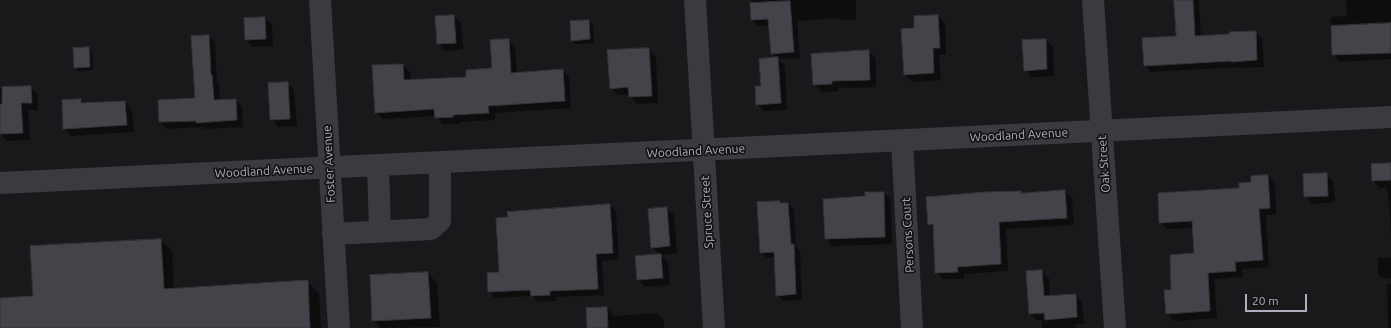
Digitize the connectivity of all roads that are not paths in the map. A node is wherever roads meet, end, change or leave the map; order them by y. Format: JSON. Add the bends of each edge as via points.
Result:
{"nodes":[{"id":1,"x":320,"y":0,"type":"edge"},
{"id":2,"x":695,"y":0,"type":"edge"},
{"id":3,"x":1093,"y":0,"type":"edge"},
{"id":4,"x":1391,"y":117,"type":"edge"},
{"id":5,"x":1102,"y":131,"type":"junction"},
{"id":6,"x":902,"y":141,"type":"junction"},
{"id":7,"x":704,"y":150,"type":"junction"},
{"id":8,"x":440,"y":163,"type":"junction"},
{"id":9,"x":378,"y":165,"type":"junction"},
{"id":10,"x":330,"y":168,"type":"junction"},
{"id":11,"x":0,"y":183,"type":"edge"},
{"id":12,"x":380,"y":232,"type":"junction"},
{"id":13,"x":334,"y":234,"type":"junction"},
{"id":14,"x":339,"y":328,"type":"edge"},
{"id":15,"x":714,"y":328,"type":"edge"},
{"id":16,"x":912,"y":328,"type":"edge"},
{"id":17,"x":1116,"y":328,"type":"edge"}],
"edges":[{"from":1,"to":10,"type":"street","name":"Foster Avenue"},
{"from":2,"to":7,"type":"street","name":"Spruce Street"},
{"from":3,"to":5,"type":"street","name":"Oak Street"},
{"from":4,"to":5,"type":"street","name":"Woodland Avenue"},
{"from":5,"to":6,"type":"street","name":"Woodland Avenue"},
{"from":5,"to":17,"type":"street","name":"Oak Street"},
{"from":6,"to":7,"type":"street","name":"Woodland Avenue"},
{"from":6,"to":16,"type":"street","name":"Persons Court"},
{"from":7,"to":8,"type":"street","name":"Woodland Avenue"},
{"from":7,"to":15,"type":"street","name":"Spruce Street"},
{"from":8,"to":9,"type":"street","name":"Woodland Avenue"},
{"from":8,"to":12,"type":"street","via":[[440,221],[431,229]]},
{"from":9,"to":10,"type":"street","name":"Woodland Avenue"},
{"from":9,"to":12,"type":"street"},
{"from":10,"to":11,"type":"street","name":"Woodland Avenue"},
{"from":10,"to":13,"type":"street","name":"Foster Avenue"},
{"from":12,"to":13,"type":"street"},
{"from":13,"to":14,"type":"street","name":"Foster Avenue"}]}
